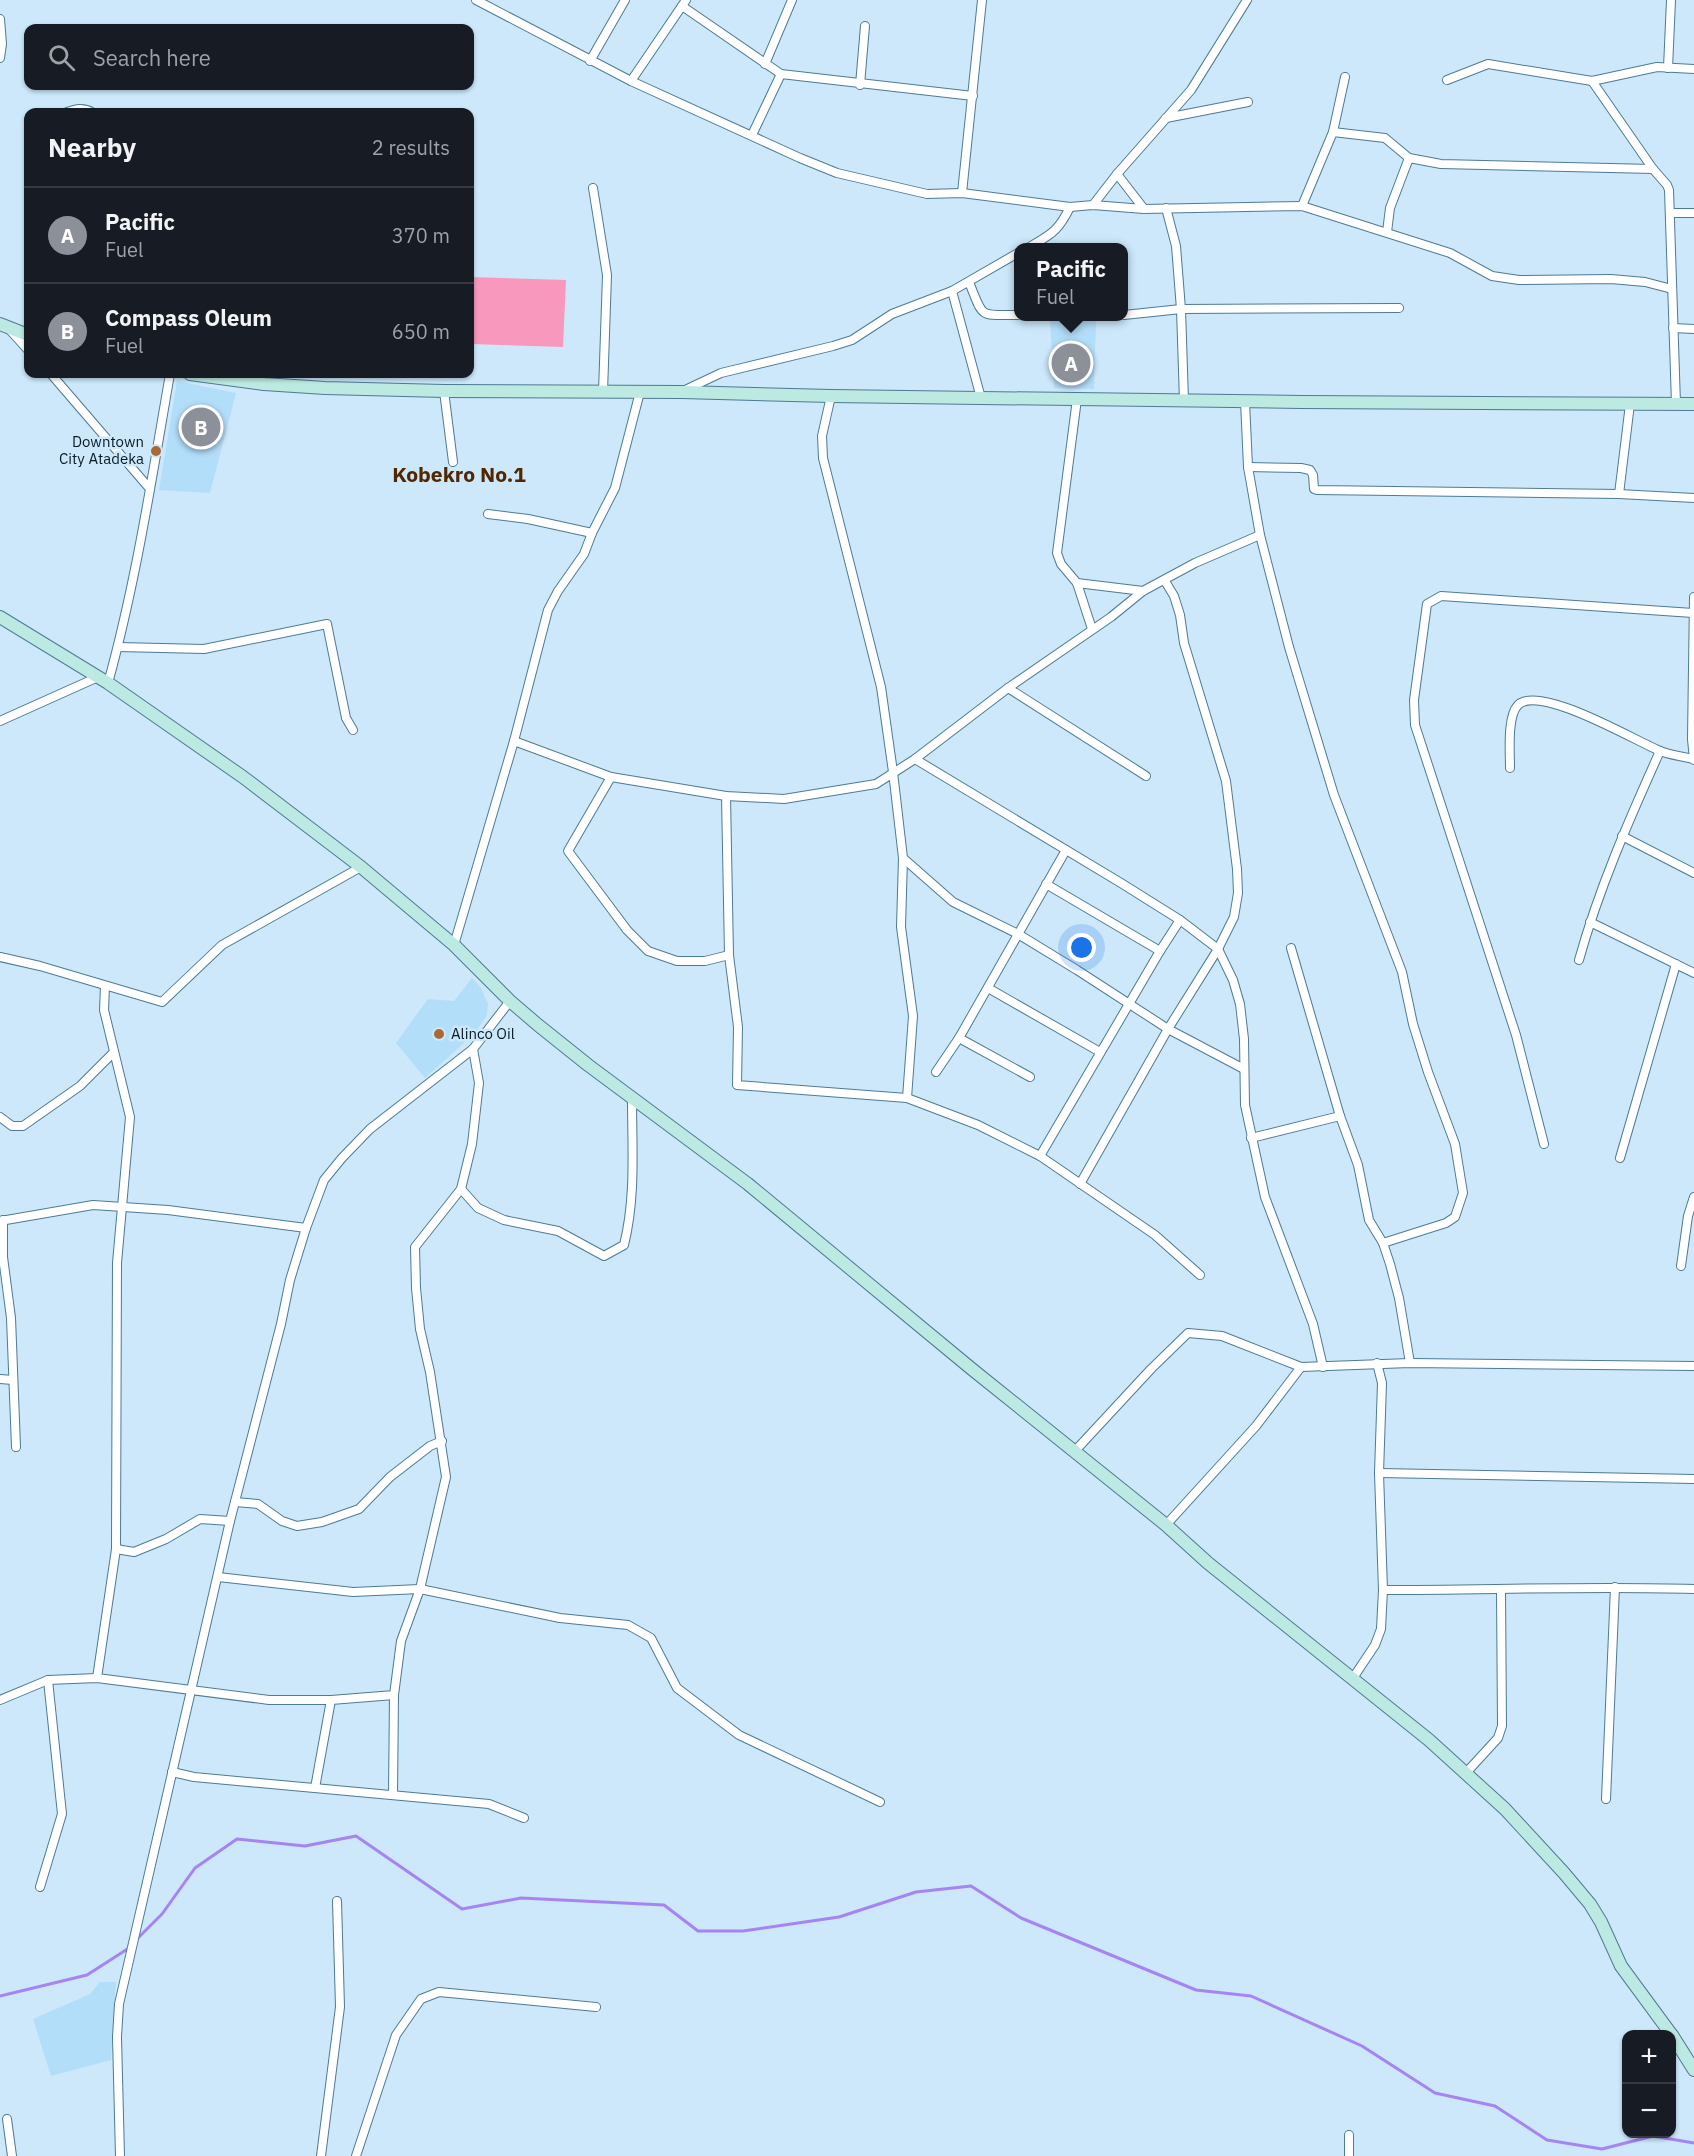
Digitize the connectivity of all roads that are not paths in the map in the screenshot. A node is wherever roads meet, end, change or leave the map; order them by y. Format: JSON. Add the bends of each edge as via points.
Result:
{"nodes":[{"id":1,"x":476,"y":0,"type":"edge"},
{"id":2,"x":625,"y":0,"type":"edge"},
{"id":3,"x":792,"y":0,"type":"edge"},
{"id":4,"x":982,"y":0,"type":"edge"},
{"id":5,"x":1247,"y":0,"type":"edge"},
{"id":6,"x":1671,"y":0,"type":"edge"},
{"id":7,"x":684,"y":3,"type":"edge"},
{"id":8,"x":0,"y":19,"type":"edge"},
{"id":9,"x":865,"y":26,"type":"dead end"},
{"id":10,"x":0,"y":58,"type":"edge"},
{"id":11,"x":591,"y":61,"type":"junction"},
{"id":12,"x":765,"y":64,"type":"junction"},
{"id":13,"x":1668,"y":68,"type":"junction"},
{"id":14,"x":1694,"y":69,"type":"edge"},
{"id":15,"x":781,"y":74,"type":"junction"},
{"id":16,"x":1345,"y":77,"type":"dead end"},
{"id":17,"x":1447,"y":80,"type":"dead end"},
{"id":18,"x":631,"y":81,"type":"junction"},
{"id":19,"x":1593,"y":81,"type":"junction"},
{"id":20,"x":860,"y":85,"type":"junction"},
{"id":21,"x":973,"y":96,"type":"junction"},
{"id":22,"x":1248,"y":102,"type":"dead end"},
{"id":23,"x":1165,"y":118,"type":"junction"},
{"id":24,"x":1333,"y":132,"type":"junction"},
{"id":25,"x":752,"y":135,"type":"junction"},
{"id":26,"x":1409,"y":158,"type":"junction"},
{"id":27,"x":1653,"y":169,"type":"junction"},
{"id":28,"x":1117,"y":174,"type":"junction"},
{"id":29,"x":593,"y":188,"type":"dead end"},
{"id":30,"x":962,"y":193,"type":"junction"},
{"id":31,"x":1093,"y":205,"type":"junction"},
{"id":32,"x":1302,"y":206,"type":"junction"},
{"id":33,"x":1070,"y":207,"type":"junction"},
{"id":34,"x":1166,"y":208,"type":"junction"},
{"id":35,"x":1144,"y":209,"type":"junction"},
{"id":36,"x":1671,"y":213,"type":"junction"},
{"id":37,"x":1694,"y":213,"type":"edge"},
{"id":38,"x":1387,"y":231,"type":"junction"},
{"id":39,"x":1036,"y":243,"type":"edge"},
{"id":40,"x":1014,"y":255,"type":"edge"},
{"id":41,"x":969,"y":282,"type":"junction"},
{"id":42,"x":1672,"y":289,"type":"junction"},
{"id":43,"x":952,"y":291,"type":"junction"},
{"id":44,"x":1399,"y":308,"type":"dead end"},
{"id":45,"x":1181,"y":309,"type":"junction"},
{"id":46,"x":1014,"y":315,"type":"edge"},
{"id":47,"x":1128,"y":315,"type":"edge"},
{"id":48,"x":3,"y":325,"type":"edge"},
{"id":49,"x":1673,"y":328,"type":"junction"},
{"id":50,"x":1694,"y":329,"type":"edge"},
{"id":51,"x":24,"y":333,"type":"edge"},
{"id":52,"x":24,"y":346,"type":"edge"},
{"id":53,"x":54,"y":378,"type":"edge"},
{"id":54,"x":169,"y":378,"type":"edge"},
{"id":55,"x":220,"y":378,"type":"edge"},
{"id":56,"x":444,"y":390,"type":"junction"},
{"id":57,"x":603,"y":392,"type":"junction"},
{"id":58,"x":640,"y":392,"type":"junction"},
{"id":59,"x":682,"y":392,"type":"junction"},
{"id":60,"x":831,"y":396,"type":"junction"},
{"id":61,"x":981,"y":398,"type":"junction"},
{"id":62,"x":1077,"y":399,"type":"junction"},
{"id":63,"x":1184,"y":400,"type":"junction"},
{"id":64,"x":1245,"y":401,"type":"junction"},
{"id":65,"x":1630,"y":404,"type":"junction"},
{"id":66,"x":1676,"y":404,"type":"junction"},
{"id":67,"x":1694,"y":404,"type":"edge"},
{"id":68,"x":453,"y":462,"type":"dead end"},
{"id":69,"x":1248,"y":467,"type":"junction"},
{"id":70,"x":150,"y":489,"type":"junction"},
{"id":71,"x":1619,"y":494,"type":"junction"},
{"id":72,"x":1694,"y":498,"type":"edge"},
{"id":73,"x":488,"y":514,"type":"dead end"},
{"id":74,"x":592,"y":532,"type":"junction"},
{"id":75,"x":1260,"y":535,"type":"junction"},
{"id":76,"x":1165,"y":581,"type":"junction"},
{"id":77,"x":1077,"y":583,"type":"junction"},
{"id":78,"x":1143,"y":591,"type":"junction"},
{"id":79,"x":1694,"y":597,"type":"edge"},
{"id":80,"x":1693,"y":613,"type":"edge"},
{"id":81,"x":0,"y":617,"type":"edge"},
{"id":82,"x":1092,"y":629,"type":"junction"},
{"id":83,"x":118,"y":647,"type":"junction"},
{"id":84,"x":103,"y":680,"type":"junction"},
{"id":85,"x":1008,"y":688,"type":"junction"},
{"id":86,"x":0,"y":722,"type":"edge"},
{"id":87,"x":353,"y":730,"type":"dead end"},
{"id":88,"x":514,"y":741,"type":"junction"},
{"id":89,"x":1660,"y":751,"type":"junction"},
{"id":90,"x":915,"y":759,"type":"junction"},
{"id":91,"x":1694,"y":759,"type":"edge"},
{"id":92,"x":1510,"y":768,"type":"dead end"},
{"id":93,"x":893,"y":772,"type":"junction"},
{"id":94,"x":1146,"y":776,"type":"dead end"},
{"id":95,"x":611,"y":777,"type":"junction"},
{"id":96,"x":726,"y":796,"type":"junction"},
{"id":97,"x":1622,"y":836,"type":"junction"},
{"id":98,"x":1066,"y":850,"type":"junction"},
{"id":99,"x":903,"y":858,"type":"junction"},
{"id":100,"x":361,"y":867,"type":"junction"},
{"id":101,"x":1694,"y":873,"type":"edge"},
{"id":102,"x":1046,"y":884,"type":"junction"},
{"id":103,"x":1180,"y":920,"type":"junction"},
{"id":104,"x":1590,"y":922,"type":"junction"},
{"id":105,"x":1018,"y":934,"type":"junction"},
{"id":106,"x":454,"y":945,"type":"junction"},
{"id":107,"x":1291,"y":948,"type":"dead end"},
{"id":108,"x":1218,"y":949,"type":"junction"},
{"id":109,"x":1160,"y":951,"type":"junction"},
{"id":110,"x":729,"y":955,"type":"junction"},
{"id":111,"x":0,"y":957,"type":"edge"},
{"id":112,"x":1579,"y":960,"type":"dead end"},
{"id":113,"x":1676,"y":964,"type":"junction"},
{"id":114,"x":1694,"y":973,"type":"edge"},
{"id":115,"x":105,"y":986,"type":"junction"},
{"id":116,"x":988,"y":988,"type":"junction"},
{"id":117,"x":510,"y":1001,"type":"junction"},
{"id":118,"x":1128,"y":1004,"type":"junction"},
{"id":119,"x":1168,"y":1029,"type":"junction"},
{"id":120,"x":959,"y":1038,"type":"junction"},
{"id":121,"x":473,"y":1049,"type":"junction"},
{"id":122,"x":1100,"y":1052,"type":"junction"},
{"id":123,"x":113,"y":1053,"type":"junction"},
{"id":124,"x":1244,"y":1070,"type":"junction"},
{"id":125,"x":936,"y":1072,"type":"dead end"},
{"id":126,"x":1030,"y":1077,"type":"dead end"},
{"id":127,"x":632,"y":1098,"type":"junction"},
{"id":128,"x":907,"y":1098,"type":"junction"},
{"id":129,"x":1340,"y":1116,"type":"junction"},
{"id":130,"x":0,"y":1117,"type":"edge"},
{"id":131,"x":1251,"y":1138,"type":"junction"},
{"id":132,"x":1544,"y":1144,"type":"dead end"},
{"id":133,"x":1040,"y":1156,"type":"junction"},
{"id":134,"x":1620,"y":1158,"type":"dead end"},
{"id":135,"x":1080,"y":1184,"type":"junction"},
{"id":136,"x":460,"y":1189,"type":"junction"},
{"id":137,"x":1694,"y":1197,"type":"edge"},
{"id":138,"x":122,"y":1207,"type":"junction"},
{"id":139,"x":1,"y":1220,"type":"edge"},
{"id":140,"x":306,"y":1228,"type":"junction"},
{"id":141,"x":1383,"y":1244,"type":"junction"},
{"id":142,"x":1681,"y":1266,"type":"dead end"},
{"id":143,"x":1200,"y":1275,"type":"dead end"},
{"id":144,"x":1377,"y":1363,"type":"junction"},
{"id":145,"x":1410,"y":1363,"type":"junction"},
{"id":146,"x":1694,"y":1366,"type":"edge"},
{"id":147,"x":1301,"y":1367,"type":"junction"},
{"id":148,"x":1323,"y":1367,"type":"junction"},
{"id":149,"x":0,"y":1379,"type":"edge"},
{"id":150,"x":13,"y":1380,"type":"junction"},
{"id":151,"x":442,"y":1441,"type":"junction"},
{"id":152,"x":16,"y":1447,"type":"dead end"},
{"id":153,"x":1074,"y":1452,"type":"junction"},
{"id":154,"x":1379,"y":1473,"type":"junction"},
{"id":155,"x":1694,"y":1479,"type":"edge"},
{"id":156,"x":235,"y":1502,"type":"junction"},
{"id":157,"x":230,"y":1521,"type":"junction"},
{"id":158,"x":1166,"y":1525,"type":"junction"},
{"id":159,"x":116,"y":1549,"type":"junction"},
{"id":160,"x":218,"y":1577,"type":"junction"},
{"id":161,"x":1615,"y":1587,"type":"junction"},
{"id":162,"x":420,"y":1588,"type":"junction"},
{"id":163,"x":1694,"y":1589,"type":"edge"},
{"id":164,"x":1383,"y":1590,"type":"junction"},
{"id":165,"x":1501,"y":1590,"type":"junction"},
{"id":166,"x":97,"y":1678,"type":"junction"},
{"id":167,"x":1353,"y":1678,"type":"junction"},
{"id":168,"x":48,"y":1680,"type":"junction"},
{"id":169,"x":190,"y":1690,"type":"junction"},
{"id":170,"x":394,"y":1695,"type":"junction"},
{"id":171,"x":0,"y":1700,"type":"edge"},
{"id":172,"x":331,"y":1700,"type":"junction"},
{"id":173,"x":172,"y":1772,"type":"junction"},
{"id":174,"x":1465,"y":1774,"type":"junction"},
{"id":175,"x":315,"y":1788,"type":"junction"},
{"id":176,"x":393,"y":1794,"type":"junction"},
{"id":177,"x":1606,"y":1799,"type":"dead end"},
{"id":178,"x":880,"y":1802,"type":"dead end"},
{"id":179,"x":524,"y":1818,"type":"dead end"},
{"id":180,"x":40,"y":1887,"type":"dead end"},
{"id":181,"x":338,"y":1900,"type":"dead end"},
{"id":182,"x":596,"y":2007,"type":"dead end"},
{"id":183,"x":1667,"y":2030,"type":"edge"},
{"id":184,"x":1676,"y":2043,"type":"edge"},
{"id":185,"x":1694,"y":2070,"type":"edge"},
{"id":186,"x":7,"y":2119,"type":"dead end"},
{"id":187,"x":1349,"y":2135,"type":"dead end"},
{"id":188,"x":12,"y":2156,"type":"edge"},
{"id":189,"x":120,"y":2156,"type":"edge"},
{"id":190,"x":321,"y":2156,"type":"edge"},
{"id":191,"x":356,"y":2156,"type":"edge"},
{"id":192,"x":1348,"y":2156,"type":"edge"}],
"edges":[{"from":1,"to":11,"type":"street"},
{"from":2,"to":11,"type":"street"},
{"from":3,"to":12,"type":"street"},
{"from":4,"to":21,"type":"street"},
{"from":5,"to":23,"type":"street","via":[[1191,90]]},
{"from":6,"to":13,"type":"street"},
{"from":7,"to":12,"type":"street"},
{"from":7,"to":18,"type":"street"},
{"from":8,"to":10,"type":"street"},
{"from":9,"to":20,"type":"street"},
{"from":11,"to":18,"type":"street"},
{"from":12,"to":15,"type":"street"},
{"from":13,"to":14,"type":"street"},
{"from":13,"to":19,"type":"street"},
{"from":15,"to":20,"type":"street"},
{"from":15,"to":25,"type":"street"},
{"from":16,"to":24,"type":"street"},
{"from":17,"to":19,"type":"street","via":[[1488,64]]},
{"from":18,"to":25,"type":"street"},
{"from":19,"to":27,"type":"street"},
{"from":20,"to":21,"type":"street"},
{"from":21,"to":30,"type":"street"},
{"from":22,"to":23,"type":"street"},
{"from":23,"to":28,"type":"street"},
{"from":24,"to":26,"type":"street","via":[[1385,138]]},
{"from":24,"to":32,"type":"street"},
{"from":25,"to":30,"type":"street","via":[[837,172],[927,194]]},
{"from":26,"to":27,"type":"street","via":[[1441,164]]},
{"from":26,"to":38,"type":"street","via":[[1390,208]]},
{"from":27,"to":36,"type":"street","via":[[1667,185]]},
{"from":28,"to":31,"type":"street"},
{"from":28,"to":35,"type":"street"},
{"from":29,"to":57,"type":"street","via":[[607,275]]},
{"from":30,"to":33,"type":"street"},
{"from":31,"to":33,"type":"street"},
{"from":31,"to":35,"type":"street"},
{"from":32,"to":34,"type":"street"},
{"from":32,"to":38,"type":"street"},
{"from":33,"to":39,"type":"street","via":[[1061,226]]},
{"from":34,"to":35,"type":"street"},
{"from":34,"to":45,"type":"street","via":[[1176,246]]},
{"from":36,"to":37,"type":"street"},
{"from":36,"to":42,"type":"street"},
{"from":38,"to":42,"type":"street","via":[[1450,253],[1492,276],[1519,280],[1611,279]]},
{"from":40,"to":41,"type":"street"},
{"from":41,"to":43,"type":"street"},
{"from":41,"to":46,"type":"street","via":[[981,312]]},
{"from":42,"to":49,"type":"street"},
{"from":43,"to":59,"type":"street","via":[[892,314],[852,340],[721,373]]},
{"from":43,"to":61,"type":"street"},
{"from":44,"to":45,"type":"street"},
{"from":45,"to":47,"type":"street"},
{"from":45,"to":63,"type":"street"},
{"from":48,"to":51,"type":"street"},
{"from":48,"to":52,"type":"street"},
{"from":49,"to":50,"type":"street"},
{"from":49,"to":66,"type":"street"},
{"from":53,"to":70,"type":"street"},
{"from":54,"to":70,"type":"street"},
{"from":55,"to":56,"type":"street","via":[[324,388]]},
{"from":56,"to":57,"type":"street"},
{"from":56,"to":68,"type":"street"},
{"from":57,"to":58,"type":"street"},
{"from":58,"to":59,"type":"street"},
{"from":58,"to":74,"type":"street","via":[[615,488]]},
{"from":59,"to":60,"type":"street"},
{"from":60,"to":61,"type":"street"},
{"from":60,"to":93,"type":"street","via":[[822,436],[823,458],[881,687]]},
{"from":61,"to":62,"type":"street"},
{"from":62,"to":63,"type":"street"},
{"from":62,"to":77,"type":"street","via":[[1057,553]]},
{"from":63,"to":64,"type":"street"},
{"from":64,"to":65,"type":"street"},
{"from":64,"to":69,"type":"street"},
{"from":65,"to":66,"type":"street"},
{"from":65,"to":71,"type":"street"},
{"from":66,"to":67,"type":"street"},
{"from":69,"to":71,"type":"street","via":[[1310,470],[1317,490]]},
{"from":69,"to":75,"type":"street"},
{"from":70,"to":83,"type":"street"},
{"from":71,"to":72,"type":"street"},
{"from":73,"to":74,"type":"street"},
{"from":74,"to":88,"type":"street","via":[[584,554],[548,610]]},
{"from":75,"to":76,"type":"street","via":[[1195,563]]},
{"from":75,"to":141,"type":"street","via":[[1334,795],[1402,972],[1416,1034],[1455,1144],[1462,1183],[1455,1217]]},
{"from":76,"to":78,"type":"street"},
{"from":76,"to":108,"type":"street","via":[[1174,596],[1187,654],[1226,781],[1238,893],[1234,918]]},
{"from":77,"to":78,"type":"street"},
{"from":77,"to":82,"type":"street"},
{"from":78,"to":82,"type":"street"},
{"from":79,"to":80,"type":"street"},
{"from":80,"to":91,"type":"street"},
{"from":80,"to":132,"type":"street","via":[[1441,596],[1427,604],[1414,700],[1415,725],[1516,1035]]},
{"from":81,"to":84,"type":"street"},
{"from":82,"to":85,"type":"street"},
{"from":83,"to":84,"type":"street"},
{"from":83,"to":87,"type":"street","via":[[204,649],[327,624],[346,718]]},
{"from":84,"to":86,"type":"street"},
{"from":84,"to":100,"type":"street","via":[[243,777]]},
{"from":85,"to":90,"type":"street"},
{"from":85,"to":94,"type":"street"},
{"from":88,"to":95,"type":"street"},
{"from":88,"to":106,"type":"street"},
{"from":89,"to":91,"type":"street"},
{"from":89,"to":92,"type":"street","via":[[1582,712],[1532,700],[1520,703],[1513,712]]},
{"from":89,"to":97,"type":"street"},
{"from":90,"to":93,"type":"street"},
{"from":90,"to":98,"type":"street"},
{"from":93,"to":96,"type":"street","via":[[876,784],[784,800]]},
{"from":93,"to":99,"type":"street"},
{"from":95,"to":96,"type":"street"},
{"from":95,"to":110,"type":"street","via":[[568,851],[627,930],[648,951],[677,961],[705,961]]},
{"from":96,"to":110,"type":"street"},
{"from":97,"to":101,"type":"street"},
{"from":97,"to":104,"type":"street"},
{"from":98,"to":102,"type":"street"},
{"from":98,"to":103,"type":"street"},
{"from":99,"to":105,"type":"street","via":[[953,902]]},
{"from":99,"to":128,"type":"street","via":[[901,927],[913,1016]]},
{"from":100,"to":106,"type":"street"},
{"from":100,"to":115,"type":"street","via":[[222,945],[162,1002]]},
{"from":102,"to":105,"type":"street"},
{"from":102,"to":109,"type":"street"},
{"from":103,"to":108,"type":"street"},
{"from":103,"to":109,"type":"street"},
{"from":104,"to":112,"type":"street"},
{"from":104,"to":113,"type":"street"},
{"from":105,"to":116,"type":"street"},
{"from":105,"to":118,"type":"street"},
{"from":106,"to":117,"type":"street"},
{"from":107,"to":129,"type":"street"},
{"from":108,"to":119,"type":"street"},
{"from":108,"to":124,"type":"street","via":[[1240,1004]]},
{"from":109,"to":118,"type":"street"},
{"from":110,"to":128,"type":"street","via":[[738,1028],[737,1085]]},
{"from":111,"to":115,"type":"street"},
{"from":113,"to":114,"type":"street"},
{"from":113,"to":134,"type":"street"},
{"from":115,"to":123,"type":"street","via":[[104,1010]]},
{"from":116,"to":120,"type":"street"},
{"from":116,"to":122,"type":"street"},
{"from":117,"to":121,"type":"street"},
{"from":117,"to":127,"type":"street"},
{"from":118,"to":119,"type":"street"},
{"from":118,"to":122,"type":"street"},
{"from":119,"to":124,"type":"street"},
{"from":119,"to":135,"type":"street"},
{"from":120,"to":125,"type":"street"},
{"from":120,"to":126,"type":"street"},
{"from":121,"to":136,"type":"street","via":[[479,1083],[472,1144]]},
{"from":121,"to":140,"type":"street","via":[[370,1130],[342,1158],[324,1180]]},
{"from":122,"to":133,"type":"street"},
{"from":123,"to":130,"type":"street","via":[[80,1086],[23,1126],[12,1126]]},
{"from":123,"to":138,"type":"street","via":[[130,1117]]},
{"from":124,"to":131,"type":"street"},
{"from":127,"to":136,"type":"street","via":[[630,1223],[624,1245],[604,1256],[558,1231],[504,1220],[478,1208]]},
{"from":127,"to":153,"type":"street","via":[[748,1184]]},
{"from":128,"to":133,"type":"street","via":[[978,1125]]},
{"from":129,"to":131,"type":"street"},
{"from":129,"to":141,"type":"street","via":[[1358,1165],[1369,1220]]},
{"from":131,"to":148,"type":"street","via":[[1265,1197],[1313,1324]]},
{"from":133,"to":135,"type":"street"},
{"from":135,"to":143,"type":"street","via":[[1155,1235]]},
{"from":136,"to":151,"type":"street","via":[[415,1247],[420,1329]]},
{"from":137,"to":142,"type":"street"},
{"from":138,"to":139,"type":"street","via":[[93,1205]]},
{"from":138,"to":140,"type":"street"},
{"from":138,"to":159,"type":"street","via":[[117,1263]]},
{"from":139,"to":150,"type":"street"},
{"from":140,"to":156,"type":"street"},
{"from":141,"to":145,"type":"street","via":[[1399,1298]]},
{"from":144,"to":145,"type":"street"},
{"from":144,"to":148,"type":"street"},
{"from":144,"to":154,"type":"street","via":[[1382,1383]]},
{"from":145,"to":146,"type":"street"},
{"from":147,"to":148,"type":"street"},
{"from":147,"to":153,"type":"street","via":[[1222,1336],[1188,1333]]},
{"from":147,"to":158,"type":"street","via":[[1256,1426]]},
{"from":149,"to":150,"type":"street"},
{"from":150,"to":152,"type":"street"},
{"from":151,"to":156,"type":"street","via":[[390,1477],[359,1509],[322,1522],[297,1526],[282,1521],[258,1504]]},
{"from":151,"to":162,"type":"street","via":[[446,1477]]},
{"from":153,"to":158,"type":"street"},
{"from":154,"to":155,"type":"street"},
{"from":154,"to":164,"type":"street"},
{"from":156,"to":157,"type":"street"},
{"from":157,"to":159,"type":"street","via":[[200,1519],[134,1552]]},
{"from":157,"to":160,"type":"street"},
{"from":158,"to":167,"type":"street"},
{"from":159,"to":166,"type":"street"},
{"from":160,"to":162,"type":"street","via":[[353,1592]]},
{"from":160,"to":169,"type":"street"},
{"from":161,"to":163,"type":"street"},
{"from":161,"to":165,"type":"street"},
{"from":161,"to":177,"type":"street"},
{"from":162,"to":170,"type":"street","via":[[401,1641]]},
{"from":162,"to":178,"type":"street","via":[[560,1618],[628,1625],[651,1638],[677,1688],[739,1735]]},
{"from":164,"to":165,"type":"street"},
{"from":164,"to":167,"type":"street","via":[[1381,1629]]},
{"from":165,"to":174,"type":"street","via":[[1502,1726],[1498,1738]]},
{"from":166,"to":168,"type":"street"},
{"from":166,"to":169,"type":"street"},
{"from":167,"to":174,"type":"street"},
{"from":168,"to":171,"type":"street"},
{"from":168,"to":180,"type":"street","via":[[62,1814]]},
{"from":169,"to":172,"type":"street","via":[[269,1700]]},
{"from":169,"to":173,"type":"street"},
{"from":170,"to":172,"type":"street"},
{"from":170,"to":176,"type":"street"},
{"from":172,"to":175,"type":"street"},
{"from":173,"to":175,"type":"street"},
{"from":173,"to":189,"type":"street","via":[[119,2004]]},
{"from":174,"to":183,"type":"street","via":[[1505,1809],[1590,1904],[1622,1966]]},
{"from":175,"to":176,"type":"street"},
{"from":176,"to":179,"type":"street","via":[[489,1804]]},
{"from":181,"to":190,"type":"street","via":[[340,2007]]},
{"from":182,"to":191,"type":"street","via":[[439,1992],[420,1999],[396,2035]]},
{"from":184,"to":185,"type":"street"},
{"from":186,"to":188,"type":"street"},
{"from":187,"to":192,"type":"street"}]}
